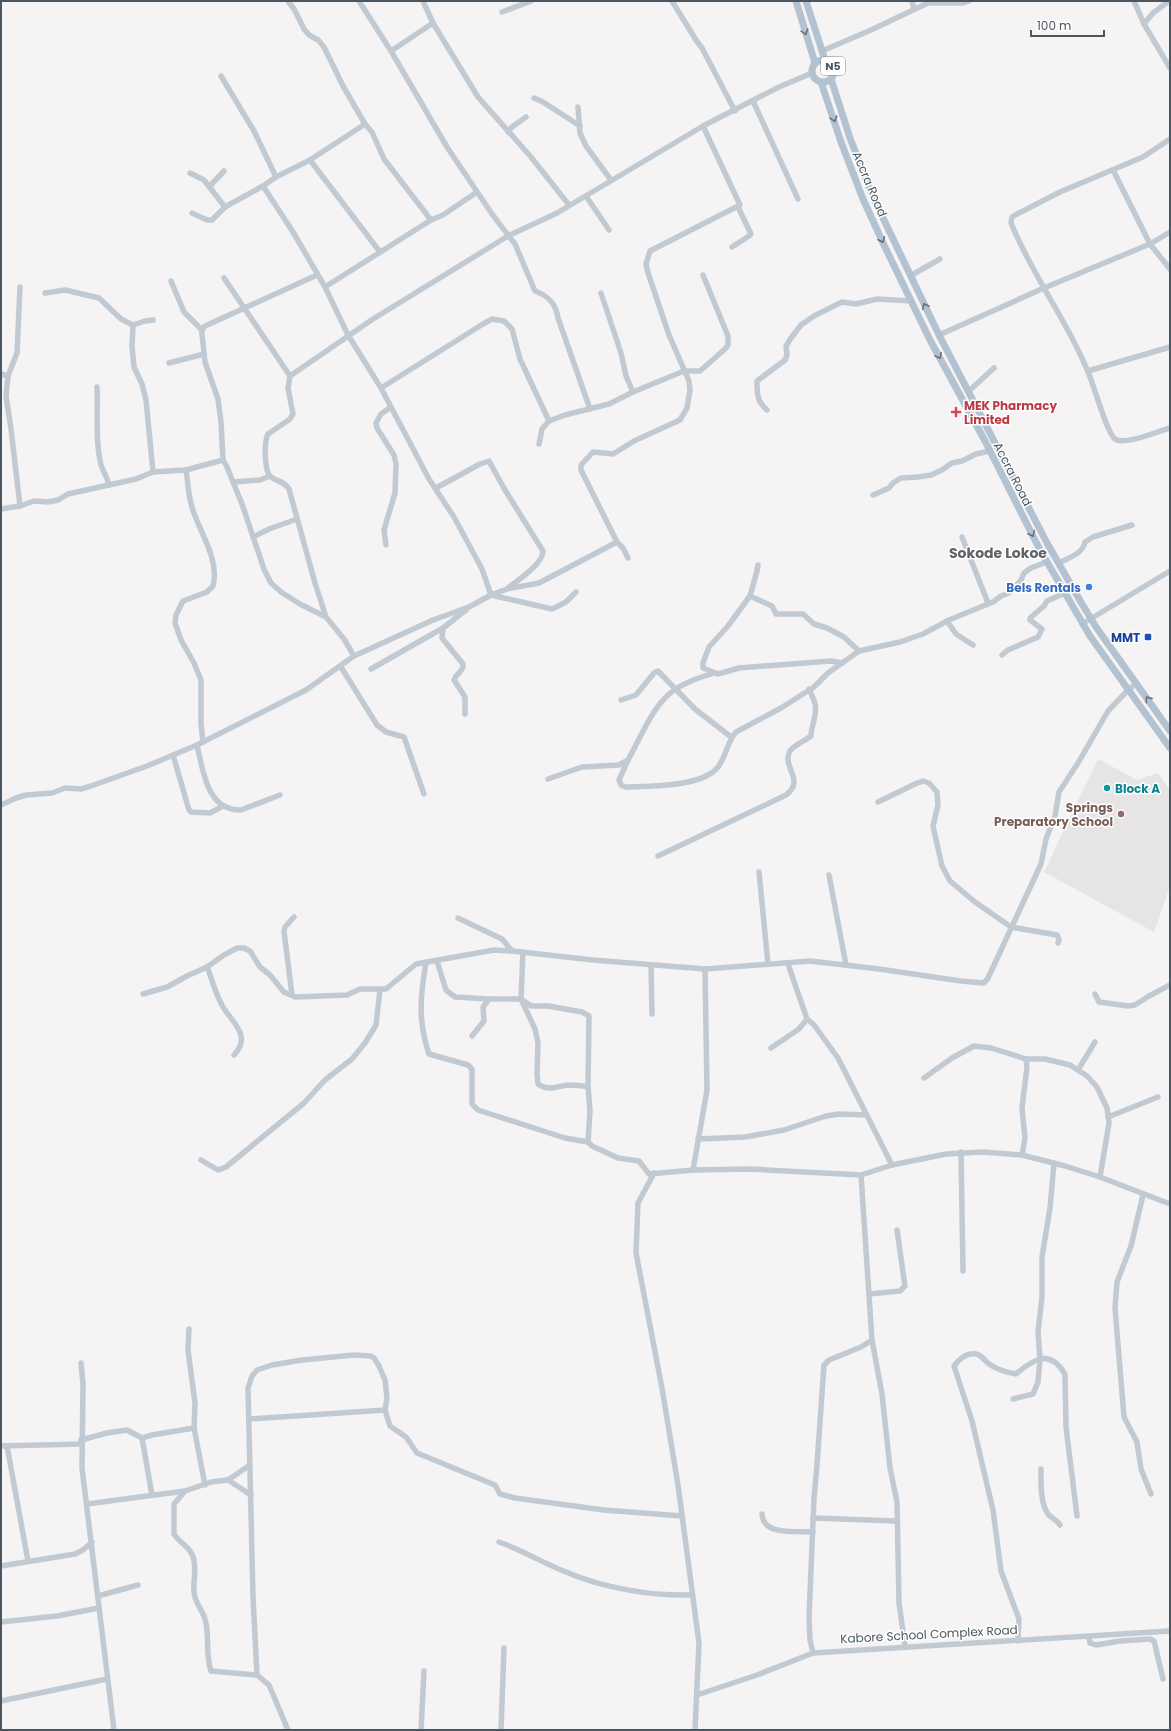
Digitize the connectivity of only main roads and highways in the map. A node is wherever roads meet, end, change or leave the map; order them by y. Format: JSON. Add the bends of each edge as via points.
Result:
{"nodes":[{"id":1,"x":796,"y":1,"type":"edge"},
{"id":2,"x":806,"y":1,"type":"edge"},
{"id":3,"x":825,"y":60,"type":"junction"},
{"id":4,"x":815,"y":63,"type":"junction"},
{"id":5,"x":831,"y":79,"type":"junction"},
{"id":6,"x":821,"y":82,"type":"junction"},
{"id":7,"x":1170,"y":731,"type":"edge"},
{"id":8,"x":1170,"y":748,"type":"edge"}],
"edges":[{"from":1,"to":4,"type":"main road","number":"N5","one_way":true},
{"from":2,"to":3,"type":"main road","name":"Accra Road","number":"N5"},
{"from":3,"to":4,"type":"main road","number":"N5"},
{"from":3,"to":5,"type":"main road","name":"Accra Road","number":"N5","via":[[833,68]]},
{"from":4,"to":6,"type":"main road","name":"Accra Road","number":"N5","via":[[812,73],[814,78]]},
{"from":5,"to":6,"type":"main road","number":"N5"},
{"from":7,"to":5,"type":"main road","name":"Accra Road","number":"N5","one_way":true,"via":[[1090,618],[939,335],[872,195]]},
{"from":6,"to":8,"type":"main road","name":"Accra Road","number":"N5","one_way":true,"via":[[864,199],[911,301],[1047,562],[1082,624]]}]}
